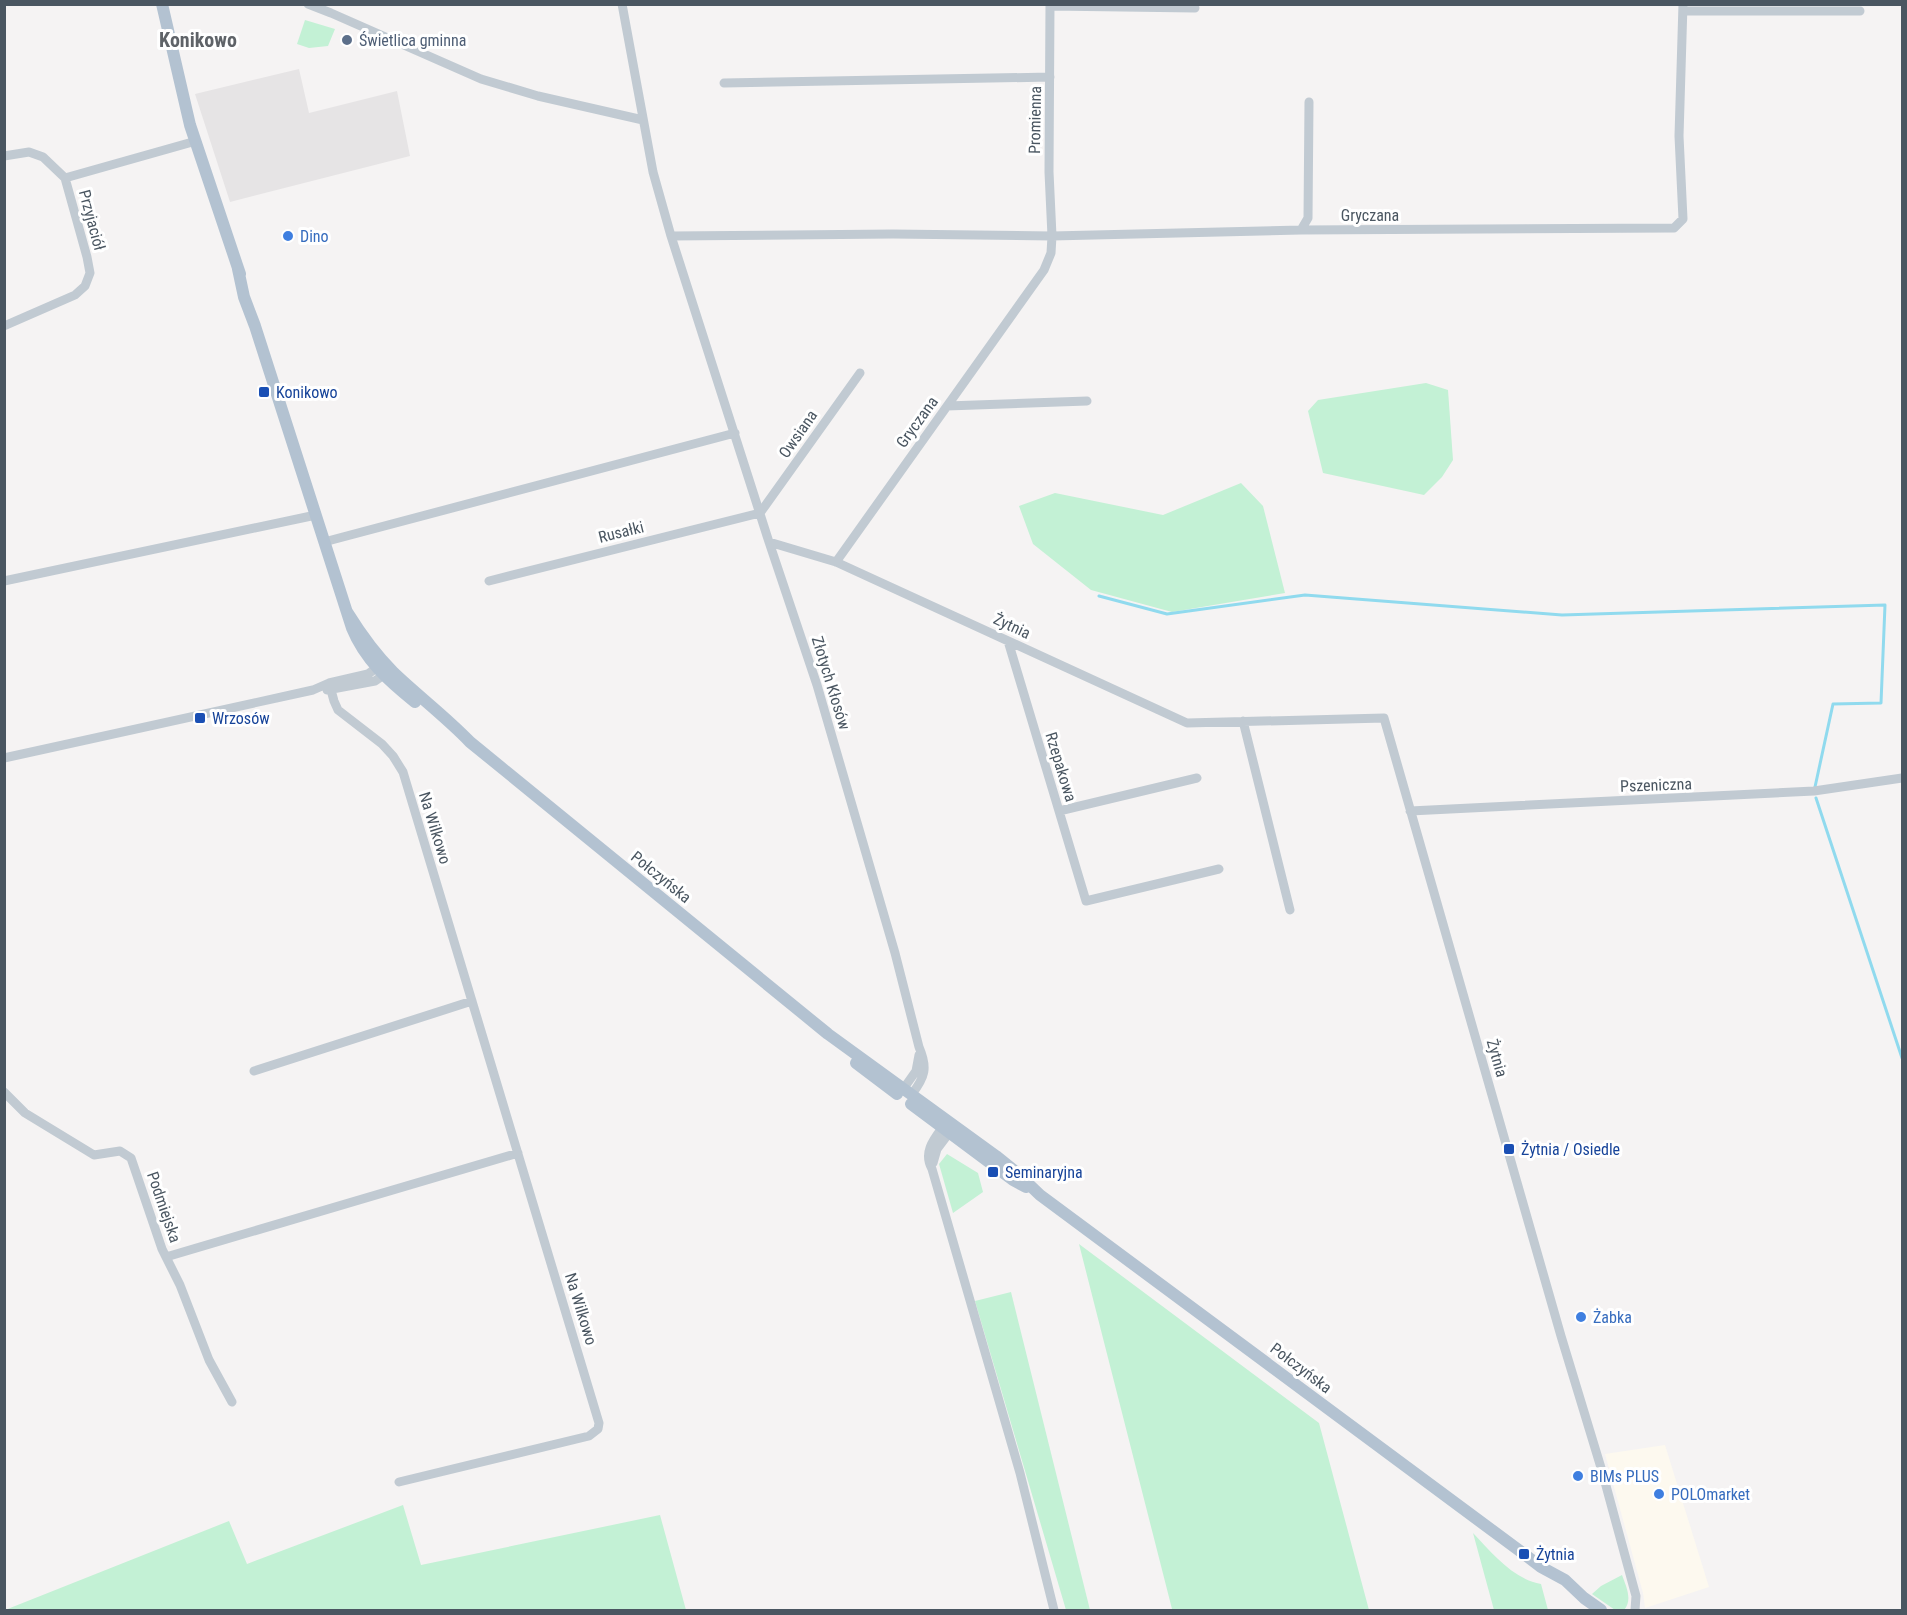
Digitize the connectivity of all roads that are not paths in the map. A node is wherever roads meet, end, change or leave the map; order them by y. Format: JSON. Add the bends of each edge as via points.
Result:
{"nodes":[{"id":1,"x":162,"y":4,"type":"edge"},
{"id":2,"x":308,"y":4,"type":"edge"},
{"id":3,"x":622,"y":4,"type":"edge"},
{"id":4,"x":1050,"y":5,"type":"edge"},
{"id":5,"x":1195,"y":8,"type":"dead end"},
{"id":6,"x":1683,"y":8,"type":"edge"},
{"id":7,"x":1860,"y":11,"type":"dead end"},
{"id":8,"x":1050,"y":77,"type":"junction"},
{"id":9,"x":724,"y":83,"type":"dead end"},
{"id":10,"x":1309,"y":102,"type":"dead end"},
{"id":11,"x":643,"y":120,"type":"junction"},
{"id":12,"x":196,"y":141,"type":"junction"},
{"id":13,"x":4,"y":156,"type":"edge"},
{"id":14,"x":65,"y":178,"type":"junction"},
{"id":15,"x":1301,"y":230,"type":"junction"},
{"id":16,"x":672,"y":236,"type":"junction"},
{"id":17,"x":1052,"y":236,"type":"junction"},
{"id":18,"x":4,"y":326,"type":"edge"},
{"id":19,"x":860,"y":373,"type":"dead end"},
{"id":20,"x":1087,"y":400,"type":"dead end"},
{"id":21,"x":947,"y":406,"type":"junction"},
{"id":22,"x":735,"y":433,"type":"junction"},
{"id":23,"x":760,"y":513,"type":"junction"},
{"id":24,"x":316,"y":515,"type":"junction"},
{"id":25,"x":324,"y":542,"type":"junction"},
{"id":26,"x":769,"y":542,"type":"junction"},
{"id":27,"x":836,"y":562,"type":"junction"},
{"id":28,"x":4,"y":581,"type":"edge"},
{"id":29,"x":489,"y":581,"type":"dead end"},
{"id":30,"x":1008,"y":641,"type":"junction"},
{"id":31,"x":384,"y":669,"type":"junction"},
{"id":32,"x":313,"y":690,"type":"junction"},
{"id":33,"x":331,"y":690,"type":"junction"},
{"id":34,"x":1244,"y":721,"type":"junction"},
{"id":35,"x":4,"y":758,"type":"edge"},
{"id":36,"x":1197,"y":778,"type":"dead end"},
{"id":37,"x":1902,"y":778,"type":"edge"},
{"id":38,"x":1059,"y":811,"type":"junction"},
{"id":39,"x":1410,"y":811,"type":"junction"},
{"id":40,"x":1218,"y":869,"type":"dead end"},
{"id":41,"x":1290,"y":910,"type":"dead end"},
{"id":42,"x":472,"y":1001,"type":"junction"},
{"id":43,"x":254,"y":1071,"type":"dead end"},
{"id":44,"x":4,"y":1092,"type":"edge"},
{"id":45,"x":906,"y":1093,"type":"junction"},
{"id":46,"x":948,"y":1128,"type":"junction"},
{"id":47,"x":518,"y":1153,"type":"junction"},
{"id":48,"x":166,"y":1257,"type":"junction"},
{"id":49,"x":232,"y":1402,"type":"dead end"},
{"id":50,"x":399,"y":1482,"type":"dead end"},
{"id":51,"x":1054,"y":1611,"type":"edge"},
{"id":52,"x":1601,"y":1611,"type":"edge"},
{"id":53,"x":1635,"y":1611,"type":"edge"}],
"edges":[{"from":1,"to":12,"type":"main road","name":"Połczyńska"},
{"from":2,"to":11,"type":"street","via":[[481,79]]},
{"from":3,"to":11,"type":"street","name":"Złotych Kłosów"},
{"from":4,"to":5,"type":"street"},
{"from":4,"to":8,"type":"street","name":"Promienna"},
{"from":6,"to":7,"type":"street"},
{"from":6,"to":15,"type":"street","name":"Gryczana","via":[[1679,136],[1683,219],[1674,228]]},
{"from":8,"to":9,"type":"street"},
{"from":8,"to":17,"type":"street","name":"Promienna"},
{"from":10,"to":15,"type":"street","via":[[1308,218]]},
{"from":11,"to":16,"type":"street","name":"Złotych Kłosów"},
{"from":12,"to":14,"type":"street","name":"Przyjaciół"},
{"from":12,"to":24,"type":"main road","name":"Połczyńska"},
{"from":13,"to":14,"type":"street","name":"Przyjaciół","via":[[29,152],[43,157]]},
{"from":14,"to":18,"type":"street","name":"Przyjaciół","via":[[87,257],[90,273],[86,286],[75,295]]},
{"from":15,"to":17,"type":"street","name":"Gryczana"},
{"from":16,"to":17,"type":"street","name":"Gryczana"},
{"from":16,"to":22,"type":"street","name":"Złotych Kłosów"},
{"from":17,"to":21,"type":"street","name":"Gryczana","via":[[1044,270]]},
{"from":19,"to":23,"type":"street","name":"Owsiana"},
{"from":20,"to":21,"type":"street"},
{"from":21,"to":27,"type":"street","name":"Gryczana"},
{"from":22,"to":23,"type":"street","name":"Złotych Kłosów"},
{"from":22,"to":25,"type":"street"},
{"from":23,"to":26,"type":"street","name":"Złotych Kłosów"},
{"from":23,"to":29,"type":"street","name":"Rusałki"},
{"from":24,"to":25,"type":"main road","name":"Połczyńska"},
{"from":24,"to":28,"type":"street"},
{"from":25,"to":31,"type":"main road","name":"Połczyńska","via":[[347,612]]},
{"from":26,"to":27,"type":"street","name":"Żytnia"},
{"from":26,"to":45,"type":"street","name":"Złotych Kłosów","via":[[821,696],[924,1058],[920,1083]]},
{"from":27,"to":30,"type":"street","name":"Żytnia"},
{"from":30,"to":34,"type":"street","name":"Żytnia","via":[[1187,723]]},
{"from":30,"to":38,"type":"street","name":"Rzepakowa"},
{"from":31,"to":32,"type":"street"},
{"from":31,"to":33,"type":"street","via":[[375,681]]},
{"from":31,"to":45,"type":"main road","name":"Połczyńska","via":[[832,1038]]},
{"from":32,"to":33,"type":"street"},
{"from":32,"to":35,"type":"street"},
{"from":33,"to":42,"type":"street","name":"Na Wilkowo","via":[[338,710],[382,744],[403,772]]},
{"from":34,"to":39,"type":"street","name":"Żytnia","via":[[1384,718]]},
{"from":34,"to":41,"type":"street"},
{"from":36,"to":38,"type":"street"},
{"from":37,"to":39,"type":"street","name":"Pszeniczna","via":[[1814,791]]},
{"from":38,"to":40,"type":"street","name":"Rzepakowa","via":[[1086,901]]},
{"from":39,"to":53,"type":"street","name":"Żytnia","via":[[1604,1480],[1636,1596]]},
{"from":42,"to":43,"type":"street"},
{"from":42,"to":47,"type":"street","name":"Na Wilkowo"},
{"from":44,"to":48,"type":"street","name":"Podmiejska","via":[[25,1113],[94,1155],[120,1151],[131,1158]]},
{"from":45,"to":46,"type":"main road","name":"Połczyńska"},
{"from":46,"to":51,"type":"street","via":[[932,1169],[1020,1473]]},
{"from":46,"to":52,"type":"main road","name":"Połczyńska","via":[[1017,1173],[1040,1195],[1541,1567],[1565,1580]]},
{"from":47,"to":48,"type":"street"},
{"from":47,"to":50,"type":"street","name":"Na Wilkowo","via":[[598,1430],[589,1436]]},
{"from":48,"to":49,"type":"street","name":"Podmiejska","via":[[209,1360]]}]}
